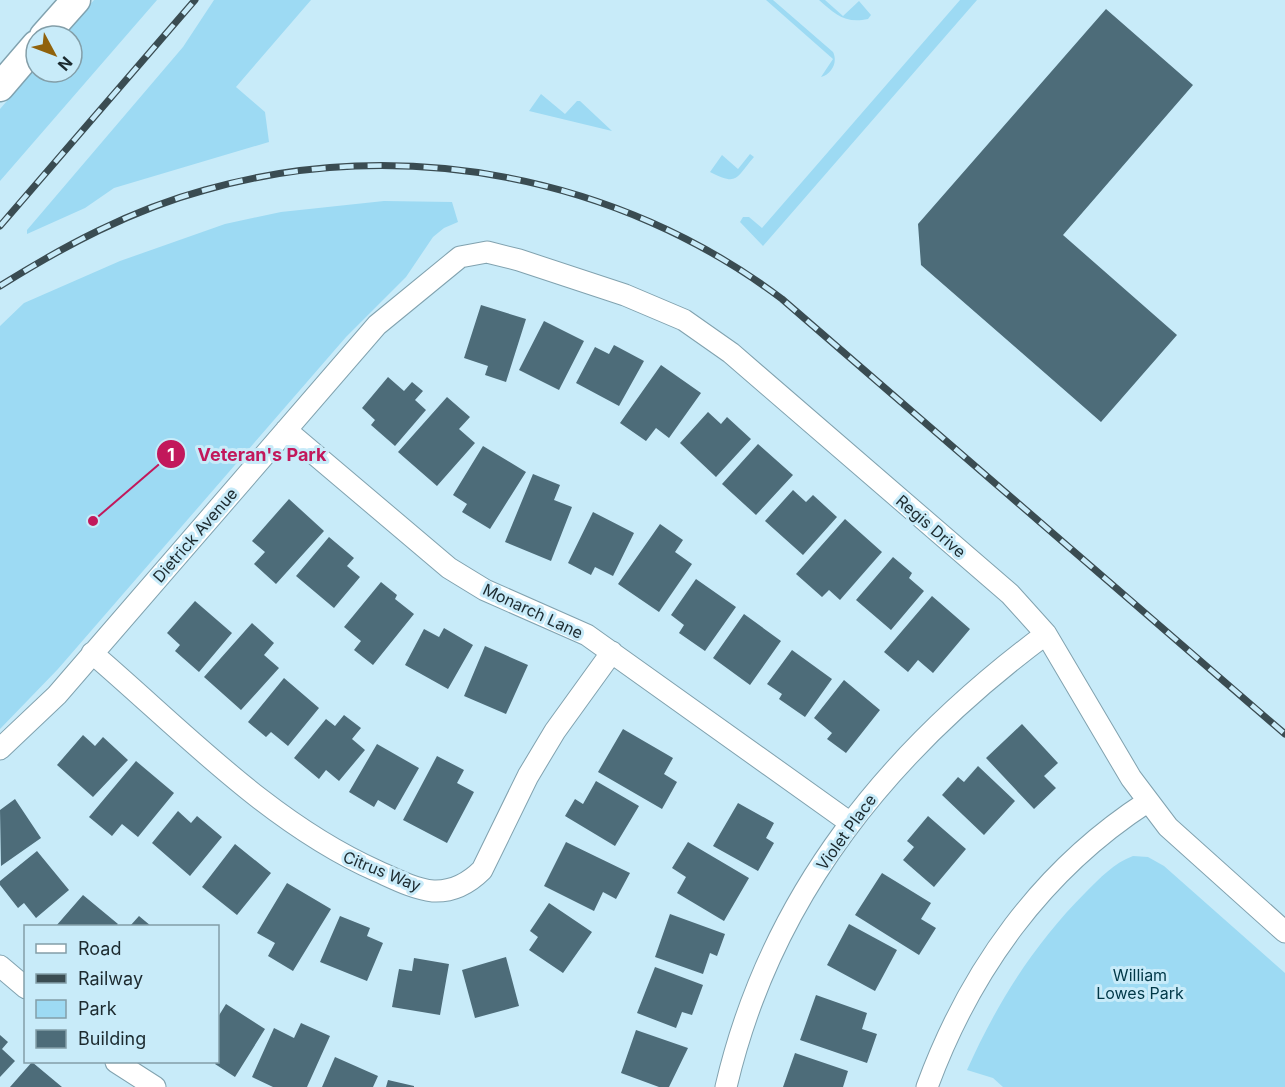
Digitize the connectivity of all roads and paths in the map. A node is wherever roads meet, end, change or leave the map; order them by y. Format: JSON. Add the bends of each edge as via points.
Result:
{"nodes":[{"id":1,"x":76,"y":0,"type":"edge"},
{"id":2,"x":55,"y":24,"type":"edge"},
{"id":3,"x":24,"y":59,"type":"edge"},
{"id":4,"x":0,"y":87,"type":"edge"},
{"id":5,"x":473,"y":253,"type":"joint"},
{"id":6,"x":286,"y":429,"type":"junction"},
{"id":7,"x":1046,"y":634,"type":"junction"},
{"id":8,"x":612,"y":652,"type":"junction"},
{"id":9,"x":92,"y":653,"type":"junction"},
{"id":10,"x":0,"y":749,"type":"edge"},
{"id":11,"x":1147,"y":801,"type":"junction"},
{"id":12,"x":849,"y":822,"type":"junction"},
{"id":13,"x":1285,"y":932,"type":"edge"},
{"id":14,"x":0,"y":966,"type":"edge"},
{"id":15,"x":24,"y":986,"type":"edge"},
{"id":16,"x":118,"y":1063,"type":"edge"},
{"id":17,"x":155,"y":1087,"type":"edge"},
{"id":18,"x":726,"y":1087,"type":"edge"},
{"id":19,"x":927,"y":1087,"type":"edge"}],
"edges":[{"from":1,"to":2,"type":"street"},
{"from":3,"to":4,"type":"street"},
{"from":5,"to":6,"type":"street","name":"Dietrick Avenue","via":[[448,265],[390,312]]},
{"from":5,"to":7,"type":"street","name":"Regis Drive","via":[[487,252],[519,260],[625,294],[684,320],[710,337],[1010,594]]},
{"from":6,"to":8,"type":"street","name":"Monarch Lane","via":[[449,568],[485,590],[587,635]]},
{"from":6,"to":9,"type":"street","name":"Dietrick Avenue"},
{"from":7,"to":11,"type":"street","name":"Regis Drive"},
{"from":7,"to":12,"type":"street","name":"Violet Place","via":[[976,689],[920,741]]},
{"from":8,"to":9,"type":"street","name":"Citrus Way","via":[[528,776],[482,870],[470,882],[434,891],[387,876],[309,836]]},
{"from":8,"to":12,"type":"street","name":"Monarch Lane"},
{"from":9,"to":10,"type":"street","name":"Dietrick Avenue"},
{"from":11,"to":13,"type":"street","name":"Regis Drive","via":[[1189,848]]},
{"from":11,"to":19,"type":"street","via":[[1083,850],[1026,909],[997,947],[956,1014]]},
{"from":12,"to":18,"type":"street","name":"Violet Place","via":[[776,947],[736,1049]]},
{"from":14,"to":15,"type":"street"},
{"from":16,"to":17,"type":"street"}]}
